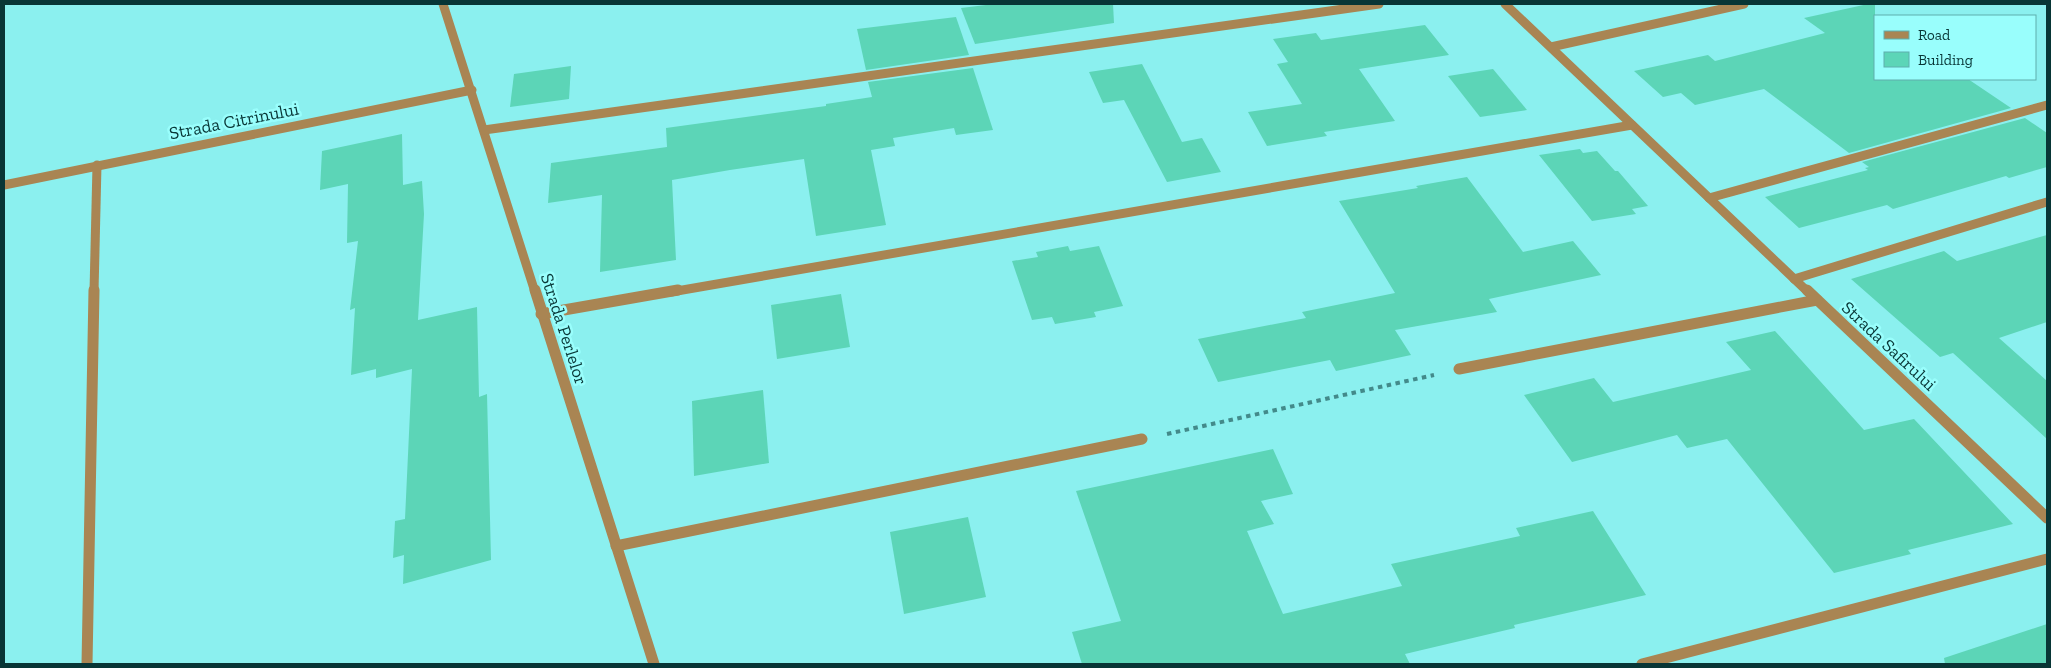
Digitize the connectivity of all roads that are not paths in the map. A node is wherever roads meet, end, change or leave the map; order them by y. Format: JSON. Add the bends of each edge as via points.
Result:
{"nodes":[{"id":1,"x":443,"y":4,"type":"edge"},
{"id":2,"x":1379,"y":4,"type":"edge"},
{"id":3,"x":1505,"y":4,"type":"edge"},
{"id":4,"x":1744,"y":4,"type":"edge"},
{"id":5,"x":1550,"y":47,"type":"junction"},
{"id":6,"x":472,"y":90,"type":"junction"},
{"id":7,"x":2047,"y":105,"type":"edge"},
{"id":8,"x":1632,"y":125,"type":"junction"},
{"id":9,"x":484,"y":130,"type":"junction"},
{"id":10,"x":96,"y":165,"type":"junction"},
{"id":11,"x":4,"y":185,"type":"edge"},
{"id":12,"x":1709,"y":198,"type":"junction"},
{"id":13,"x":2047,"y":202,"type":"edge"},
{"id":14,"x":1794,"y":279,"type":"junction"},
{"id":15,"x":1817,"y":300,"type":"junction"},
{"id":16,"x":542,"y":314,"type":"junction"},
{"id":17,"x":1459,"y":369,"type":"road end"},
{"id":18,"x":1142,"y":439,"type":"road end"},
{"id":19,"x":2047,"y":518,"type":"edge"},
{"id":20,"x":616,"y":546,"type":"junction"},
{"id":21,"x":2047,"y":559,"type":"edge"},
{"id":22,"x":87,"y":664,"type":"edge"},
{"id":23,"x":654,"y":664,"type":"edge"},
{"id":24,"x":1642,"y":664,"type":"edge"}],
"edges":[{"from":1,"to":6,"type":"street","name":"Strada Perlelor"},
{"from":2,"to":9,"type":"street"},
{"from":3,"to":5,"type":"street","name":"Strada Safirului"},
{"from":4,"to":5,"type":"street"},
{"from":5,"to":8,"type":"street","name":"Strada Safirului"},
{"from":6,"to":9,"type":"street","name":"Strada Perlelor"},
{"from":6,"to":10,"type":"street","name":"Strada Citrinului"},
{"from":7,"to":12,"type":"street"},
{"from":8,"to":12,"type":"street","name":"Strada Safirului"},
{"from":8,"to":16,"type":"street"},
{"from":9,"to":16,"type":"street","name":"Strada Perlelor"},
{"from":10,"to":11,"type":"street","name":"Strada Citrinului"},
{"from":10,"to":22,"type":"street"},
{"from":12,"to":14,"type":"street","name":"Strada Safirului"},
{"from":13,"to":14,"type":"street"},
{"from":14,"to":15,"type":"street","name":"Strada Safirului"},
{"from":15,"to":17,"type":"street"},
{"from":15,"to":19,"type":"street","name":"Strada Safirului"},
{"from":16,"to":20,"type":"street","name":"Strada Perlelor"},
{"from":18,"to":20,"type":"street"},
{"from":20,"to":23,"type":"street","name":"Strada Perlelor"},
{"from":21,"to":24,"type":"street"}]}
